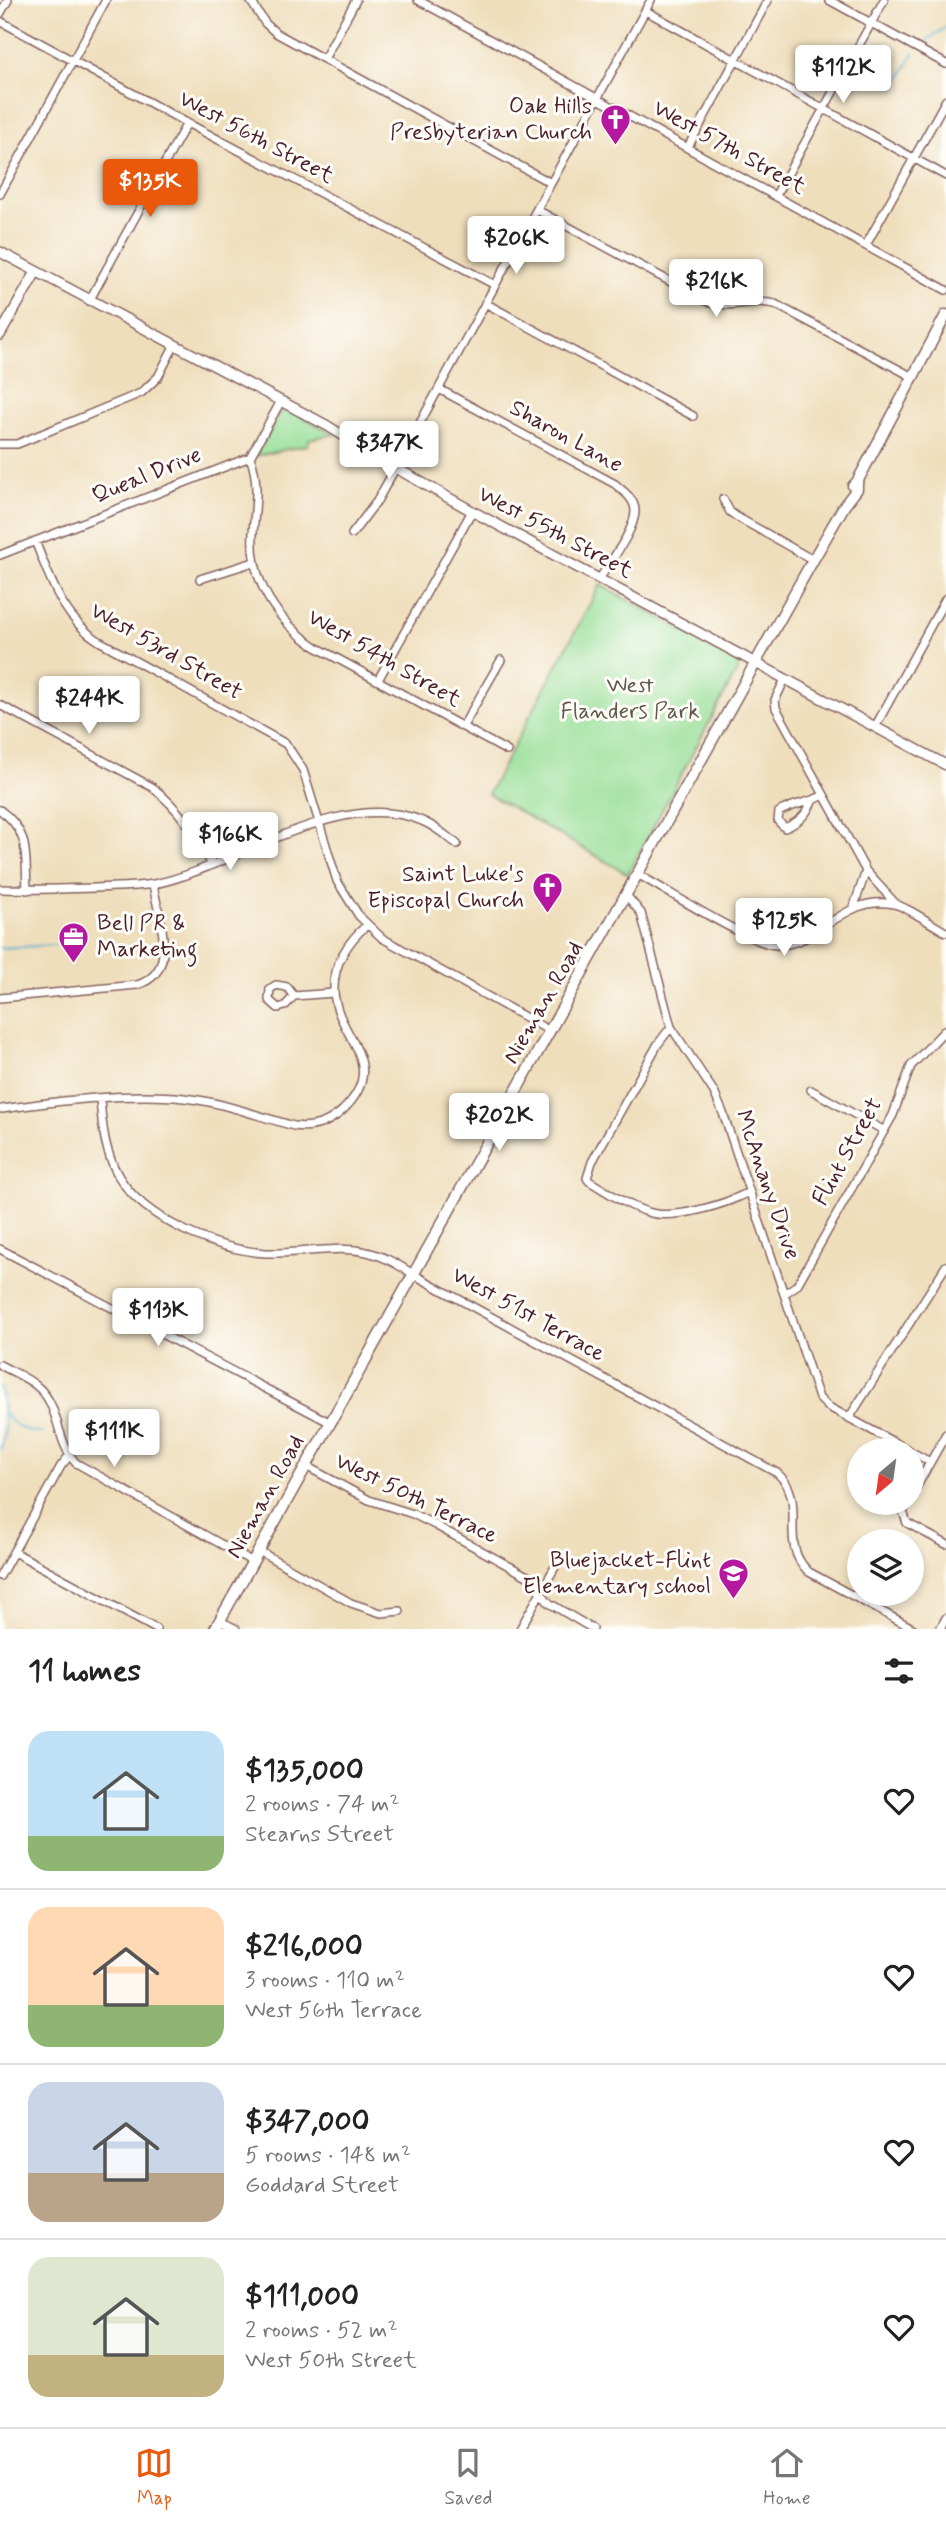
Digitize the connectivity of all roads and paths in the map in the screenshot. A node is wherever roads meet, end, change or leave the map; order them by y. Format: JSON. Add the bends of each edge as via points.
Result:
{"nodes":[{"id":1,"x":8,"y":0,"type":"edge"},
{"id":2,"x":106,"y":0,"type":"edge"},
{"id":3,"x":250,"y":0,"type":"edge"},
{"id":4,"x":356,"y":0,"type":"edge"},
{"id":5,"x":418,"y":0,"type":"edge"},
{"id":6,"x":651,"y":0,"type":"edge"},
{"id":7,"x":768,"y":0,"type":"edge"},
{"id":8,"x":829,"y":0,"type":"edge"},
{"id":9,"x":884,"y":0,"type":"edge"},
{"id":10,"x":646,"y":10,"type":"junction"},
{"id":11,"x":0,"y":14,"type":"edge"},
{"id":12,"x":0,"y":21,"type":"edge"},
{"id":13,"x":871,"y":24,"type":"junction"},
{"id":14,"x":324,"y":59,"type":"junction"},
{"id":15,"x":735,"y":60,"type":"junction"},
{"id":16,"x":72,"y":61,"type":"junction"},
{"id":17,"x":946,"y":64,"type":"edge"},
{"id":18,"x":598,"y":98,"type":"junction"},
{"id":19,"x":946,"y":100,"type":"edge"},
{"id":20,"x":825,"y":108,"type":"junction"},
{"id":21,"x":187,"y":123,"type":"junction"},
{"id":22,"x":688,"y":147,"type":"junction"},
{"id":23,"x":913,"y":158,"type":"junction"},
{"id":24,"x":946,"y":176,"type":"edge"},
{"id":25,"x":551,"y":183,"type":"junction"},
{"id":26,"x":0,"y":194,"type":"edge"},
{"id":27,"x":776,"y":195,"type":"junction"},
{"id":28,"x":537,"y":210,"type":"junction"},
{"id":29,"x":866,"y":245,"type":"junction"},
{"id":30,"x":0,"y":252,"type":"edge"},
{"id":31,"x":36,"y":272,"type":"junction"},
{"id":32,"x":495,"y":285,"type":"junction"},
{"id":33,"x":946,"y":290,"type":"edge"},
{"id":34,"x":89,"y":301,"type":"junction"},
{"id":35,"x":485,"y":303,"type":"junction"},
{"id":36,"x":946,"y":314,"type":"edge"},
{"id":37,"x":0,"y":335,"type":"edge"},
{"id":38,"x":174,"y":346,"type":"junction"},
{"id":39,"x":913,"y":377,"type":"junction"},
{"id":40,"x":439,"y":389,"type":"junction"},
{"id":41,"x":281,"y":401,"type":"junction"},
{"id":42,"x":693,"y":416,"type":"dead end"},
{"id":43,"x":0,"y":443,"type":"edge"},
{"id":44,"x":250,"y":457,"type":"junction"},
{"id":45,"x":396,"y":468,"type":"junction"},
{"id":46,"x":723,"y":499,"type":"dead end"},
{"id":47,"x":472,"y":511,"type":"junction"},
{"id":48,"x":352,"y":534,"type":"dead end"},
{"id":49,"x":36,"y":541,"type":"junction"},
{"id":50,"x":0,"y":555,"type":"edge"},
{"id":51,"x":813,"y":559,"type":"junction"},
{"id":52,"x":254,"y":562,"type":"junction"},
{"id":53,"x":600,"y":578,"type":"junction"},
{"id":54,"x":200,"y":579,"type":"dead end"},
{"id":55,"x":946,"y":598,"type":"edge"},
{"id":56,"x":501,"y":660,"type":"dead end"},
{"id":57,"x":757,"y":662,"type":"junction"},
{"id":58,"x":785,"y":679,"type":"junction"},
{"id":59,"x":378,"y":680,"type":"junction"},
{"id":60,"x":0,"y":705,"type":"edge"},
{"id":61,"x":463,"y":726,"type":"junction"},
{"id":62,"x":875,"y":727,"type":"junction"},
{"id":63,"x":507,"y":751,"type":"dead end"},
{"id":64,"x":946,"y":765,"type":"edge"},
{"id":65,"x":824,"y":795,"type":"junction"},
{"id":66,"x":812,"y":802,"type":"junction"},
{"id":67,"x":0,"y":810,"type":"edge"},
{"id":68,"x":318,"y":824,"type":"junction"},
{"id":69,"x":457,"y":844,"type":"dead end"},
{"id":70,"x":212,"y":865,"type":"junction"},
{"id":71,"x":866,"y":871,"type":"junction"},
{"id":72,"x":637,"y":874,"type":"junction"},
{"id":73,"x":153,"y":884,"type":"junction"},
{"id":74,"x":0,"y":889,"type":"edge"},
{"id":75,"x":27,"y":890,"type":"junction"},
{"id":76,"x":626,"y":895,"type":"junction"},
{"id":77,"x":896,"y":904,"type":"junction"},
{"id":78,"x":854,"y":906,"type":"junction"},
{"id":79,"x":367,"y":925,"type":"junction"},
{"id":80,"x":946,"y":932,"type":"edge"},
{"id":81,"x":334,"y":993,"type":"junction"},
{"id":82,"x":294,"y":996,"type":"dead end"},
{"id":83,"x":0,"y":998,"type":"edge"},
{"id":84,"x":671,"y":1027,"type":"junction"},
{"id":85,"x":946,"y":1029,"type":"edge"},
{"id":86,"x":550,"y":1031,"type":"junction"},
{"id":87,"x":811,"y":1090,"type":"dead end"},
{"id":88,"x":100,"y":1099,"type":"junction"},
{"id":89,"x":2,"y":1109,"type":"dead end"},
{"id":90,"x":883,"y":1130,"type":"junction"},
{"id":91,"x":749,"y":1192,"type":"junction"},
{"id":92,"x":0,"y":1249,"type":"edge"},
{"id":93,"x":946,"y":1266,"type":"edge"},
{"id":94,"x":413,"y":1274,"type":"junction"},
{"id":95,"x":784,"y":1294,"type":"junction"},
{"id":96,"x":0,"y":1365,"type":"edge"},
{"id":97,"x":849,"y":1418,"type":"junction"},
{"id":98,"x":329,"y":1422,"type":"junction"},
{"id":99,"x":946,"y":1434,"type":"edge"},
{"id":100,"x":887,"y":1438,"type":"edge"},
{"id":101,"x":69,"y":1456,"type":"junction"},
{"id":102,"x":924,"y":1459,"type":"edge"},
{"id":103,"x":930,"y":1462,"type":"junction"},
{"id":104,"x":306,"y":1466,"type":"junction"},
{"id":105,"x":924,"y":1473,"type":"edge"},
{"id":106,"x":905,"y":1516,"type":"edge"},
{"id":107,"x":946,"y":1544,"type":"edge"},
{"id":108,"x":259,"y":1551,"type":"junction"},
{"id":109,"x":14,"y":1552,"type":"junction"},
{"id":110,"x":253,"y":1562,"type":"junction"},
{"id":111,"x":555,"y":1567,"type":"dead end"},
{"id":112,"x":0,"y":1576,"type":"edge"},
{"id":113,"x":540,"y":1594,"type":"junction"},
{"id":114,"x":400,"y":1611,"type":"dead end"},
{"id":115,"x":946,"y":1618,"type":"edge"},
{"id":116,"x":218,"y":1625,"type":"edge"},
{"id":117,"x":156,"y":1629,"type":"edge"},
{"id":118,"x":236,"y":1629,"type":"edge"},
{"id":119,"x":520,"y":1629,"type":"edge"},
{"id":120,"x":593,"y":1629,"type":"edge"},
{"id":121,"x":915,"y":1629,"type":"edge"},
{"id":122,"x":940,"y":1629,"type":"edge"}],
"edges":[{"from":1,"to":11,"type":"street"},
{"from":2,"to":16,"type":"street"},
{"from":3,"to":14,"type":"street","via":[[270,29]]},
{"from":4,"to":14,"type":"street"},
{"from":5,"to":18,"type":"street","name":"West 57th Street"},
{"from":6,"to":10,"type":"street"},
{"from":7,"to":15,"type":"street"},
{"from":8,"to":13,"type":"street"},
{"from":9,"to":13,"type":"street"},
{"from":10,"to":15,"type":"street"},
{"from":10,"to":18,"type":"street"},
{"from":12,"to":16,"type":"street","name":"West 56th Street"},
{"from":13,"to":17,"type":"street"},
{"from":13,"to":20,"type":"street"},
{"from":14,"to":25,"type":"street"},
{"from":15,"to":20,"type":"street"},
{"from":15,"to":22,"type":"street"},
{"from":16,"to":21,"type":"street","name":"West 56th Street"},
{"from":16,"to":26,"type":"street"},
{"from":18,"to":22,"type":"street","name":"West 57th Street"},
{"from":18,"to":25,"type":"street"},
{"from":19,"to":23,"type":"street"},
{"from":20,"to":23,"type":"street"},
{"from":20,"to":27,"type":"street"},
{"from":21,"to":32,"type":"street","name":"West 56th Street"},
{"from":21,"to":34,"type":"street"},
{"from":22,"to":27,"type":"street","name":"West 57th Street"},
{"from":23,"to":24,"type":"street"},
{"from":23,"to":29,"type":"street"},
{"from":25,"to":28,"type":"street"},
{"from":27,"to":29,"type":"street","name":"West 57th Street"},
{"from":28,"to":32,"type":"street"},
{"from":28,"to":39,"type":"street","via":[[710,303],[725,307],[756,300],[775,304]]},
{"from":29,"to":33,"type":"street","name":"West 57th Street"},
{"from":30,"to":31,"type":"street","name":"West 55th Street"},
{"from":31,"to":34,"type":"street","name":"West 55th Street"},
{"from":31,"to":37,"type":"street"},
{"from":32,"to":35,"type":"street"},
{"from":34,"to":38,"type":"street","name":"West 55th Street"},
{"from":35,"to":40,"type":"street"},
{"from":35,"to":42,"type":"street"},
{"from":36,"to":39,"type":"main road","name":"Nieman Road"},
{"from":38,"to":41,"type":"street","name":"West 55th Street"},
{"from":38,"to":43,"type":"street","via":[[158,377],[141,394],[17,444]]},
{"from":39,"to":51,"type":"main road","name":"Nieman Road"},
{"from":40,"to":45,"type":"street"},
{"from":40,"to":53,"type":"street","name":"Sharon Lane","via":[[615,484],[630,497],[635,509],[632,523]]},
{"from":41,"to":44,"type":"street"},
{"from":41,"to":45,"type":"street","name":"West 55th Street"},
{"from":44,"to":49,"type":"street","name":"Queal Drive"},
{"from":44,"to":52,"type":"street","name":"West 54th Street","via":[[257,483]]},
{"from":45,"to":47,"type":"street","name":"West 55th Street"},
{"from":45,"to":48,"type":"street"},
{"from":46,"to":51,"type":"street","via":[[737,517]]},
{"from":47,"to":53,"type":"street","name":"West 55th Street"},
{"from":47,"to":59,"type":"street"},
{"from":49,"to":50,"type":"street","name":"Queal Drive"},
{"from":49,"to":68,"type":"street","name":"West 53rd Street","via":[[61,601],[82,629],[286,744],[303,770]]},
{"from":51,"to":57,"type":"main road","name":"Nieman Road"},
{"from":52,"to":54,"type":"street"},
{"from":52,"to":59,"type":"street","name":"West 54th Street","via":[[275,611],[298,635]]},
{"from":53,"to":57,"type":"street","name":"West 55th Street"},
{"from":55,"to":62,"type":"street"},
{"from":56,"to":61,"type":"street"},
{"from":57,"to":58,"type":"street","name":"West 55th Street"},
{"from":57,"to":72,"type":"main road","name":"Nieman Road"},
{"from":58,"to":62,"type":"street","name":"West 55th Street"},
{"from":58,"to":65,"type":"street","via":[[776,708]]},
{"from":59,"to":61,"type":"street","name":"West 54th Street"},
{"from":60,"to":70,"type":"street","via":[[161,794],[186,818]]},
{"from":61,"to":63,"type":"street","name":"West 54th Street"},
{"from":62,"to":64,"type":"street","name":"West 55th Street"},
{"from":65,"to":66,"type":"street"},
{"from":65,"to":71,"type":"street"},
{"from":66,"to":66,"type":"street","via":[[779,812],[778,821],[785,828],[796,823]]},
{"from":67,"to":75,"type":"street","via":[[22,833]]},
{"from":68,"to":69,"type":"street","via":[[386,812],[421,821]]},
{"from":68,"to":70,"type":"street"},
{"from":68,"to":79,"type":"street","name":"West 53rd Street","via":[[337,881]]},
{"from":70,"to":73,"type":"street"},
{"from":71,"to":77,"type":"street"},
{"from":71,"to":78,"type":"street"},
{"from":72,"to":76,"type":"main road","name":"Nieman Road"},
{"from":72,"to":78,"type":"street","via":[[757,940],[775,944],[801,940]]},
{"from":73,"to":75,"type":"street"},
{"from":73,"to":83,"type":"street","via":[[164,953],[156,976],[137,985]]},
{"from":74,"to":75,"type":"street"},
{"from":76,"to":84,"type":"street","name":"McAnany Drive","via":[[641,913]]},
{"from":76,"to":86,"type":"main road","name":"Nieman Road"},
{"from":77,"to":78,"type":"street"},
{"from":77,"to":80,"type":"street"},
{"from":79,"to":81,"type":"street","via":[[344,952]]},
{"from":79,"to":86,"type":"street","name":"West 53rd Street","via":[[394,946]]},
{"from":81,"to":82,"type":"street"},
{"from":81,"to":88,"type":"street","via":[[362,1071],[351,1102],[327,1122],[293,1126],[231,1106],[184,1098]]},
{"from":84,"to":91,"type":"street","name":"McAnany Drive","via":[[714,1092]]},
{"from":84,"to":91,"type":"street","via":[[598,1150],[587,1178],[638,1208],[660,1215],[722,1203]]},
{"from":85,"to":90,"type":"street","name":"Flint Street","via":[[911,1066]]},
{"from":86,"to":94,"type":"main road","name":"Nieman Road"},
{"from":87,"to":90,"type":"street"},
{"from":88,"to":89,"type":"street"},
{"from":88,"to":94,"type":"street","name":"West 51st Terrace","via":[[105,1143],[118,1176],[137,1199],[167,1220],[240,1249],[291,1254],[363,1251]]},
{"from":90,"to":95,"type":"street","name":"Flint Street","via":[[797,1285]]},
{"from":91,"to":95,"type":"street","name":"McAnany Drive"},
{"from":92,"to":98,"type":"street","name":"West 50th Terrace"},
{"from":93,"to":97,"type":"street"},
{"from":94,"to":98,"type":"main road","name":"Nieman Road"},
{"from":94,"to":121,"type":"street","name":"West 51st Terrace","via":[[777,1473],[793,1499],[794,1550],[802,1566]]},
{"from":95,"to":97,"type":"street","name":"McAnany Drive","via":[[819,1398]]},
{"from":96,"to":101,"type":"street","via":[[32,1382],[45,1395]]},
{"from":97,"to":100,"type":"street","name":"McAnany Drive"},
{"from":98,"to":104,"type":"main road","name":"Nieman Road"},
{"from":99,"to":103,"type":"street"},
{"from":101,"to":109,"type":"street"},
{"from":101,"to":110,"type":"street"},
{"from":102,"to":103,"type":"street","name":"McAnany Drive"},
{"from":103,"to":105,"type":"street"},
{"from":104,"to":108,"type":"main road","name":"Nieman Road"},
{"from":104,"to":113,"type":"street","name":"West 50th Terrace","via":[[369,1500],[413,1514],[447,1532],[528,1577]]},
{"from":106,"to":107,"type":"street","via":[[907,1522]]},
{"from":108,"to":110,"type":"main road","name":"Nieman Road"},
{"from":108,"to":114,"type":"street","via":[[351,1603],[381,1613]]},
{"from":109,"to":112,"type":"street"},
{"from":109,"to":117,"type":"street"},
{"from":110,"to":116,"type":"main road","name":"Nieman Road"},
{"from":111,"to":113,"type":"street"},
{"from":113,"to":119,"type":"street"},
{"from":113,"to":120,"type":"street","name":"West 50th Terrace"},
{"from":115,"to":122,"type":"street"},
{"from":116,"to":118,"type":"street"}]}
